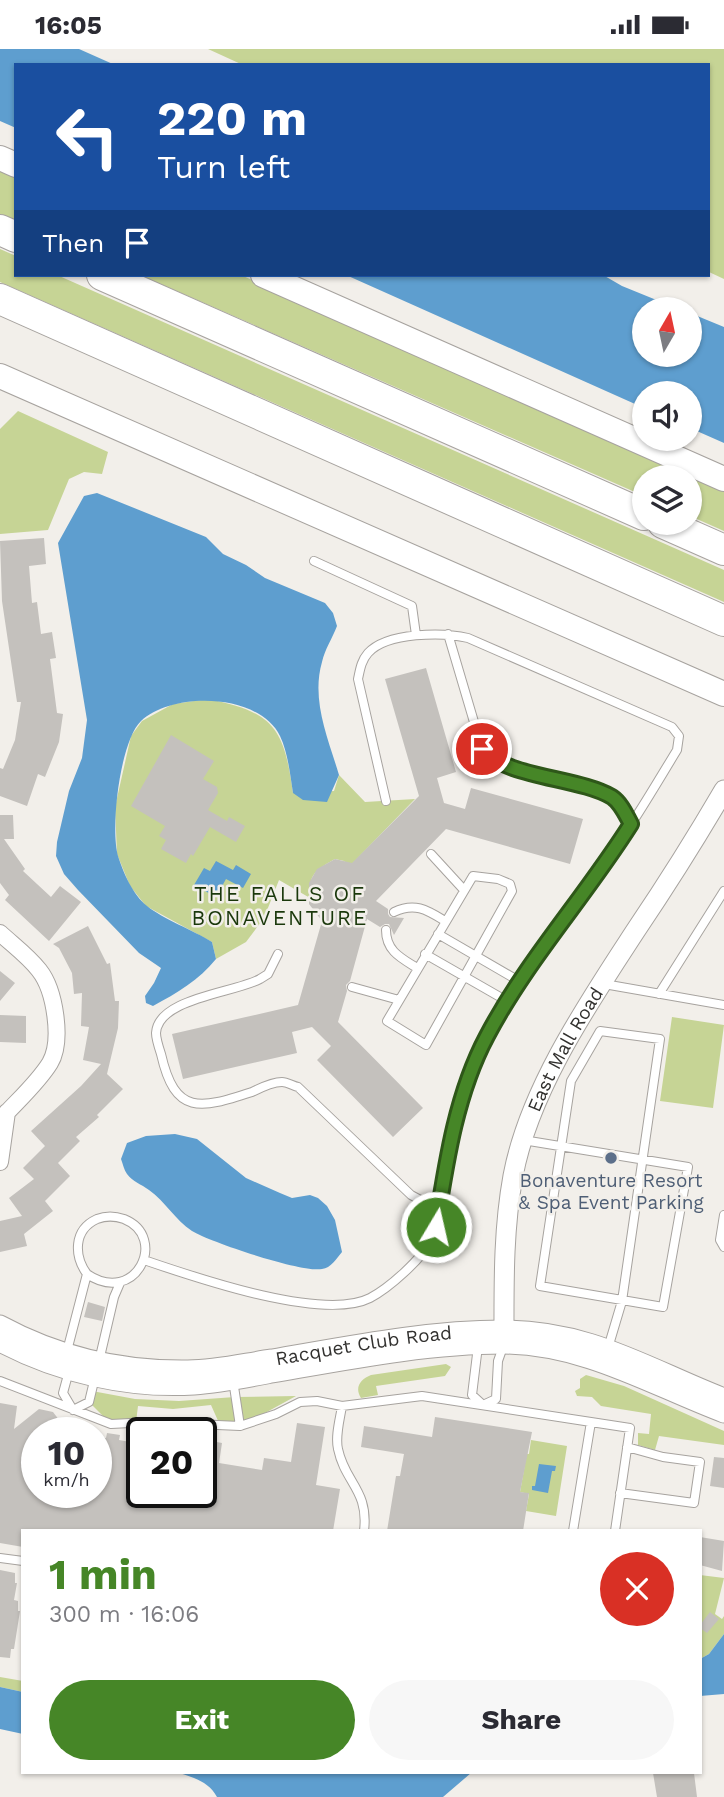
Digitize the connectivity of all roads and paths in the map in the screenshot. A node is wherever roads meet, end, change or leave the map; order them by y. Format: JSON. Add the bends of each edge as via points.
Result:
{"nodes":[{"id":1,"x":107,"y":277,"type":"edge"},
{"id":2,"x":268,"y":277,"type":"edge"},
{"id":3,"x":0,"y":299,"type":"edge"},
{"id":4,"x":0,"y":376,"type":"edge"},
{"id":5,"x":724,"y":479,"type":"edge"},
{"id":6,"x":632,"y":510,"type":"edge"},
{"id":7,"x":690,"y":535,"type":"edge"},
{"id":8,"x":724,"y":550,"type":"edge"},
{"id":9,"x":314,"y":561,"type":"dead end"},
{"id":10,"x":724,"y":621,"type":"edge"},
{"id":11,"x":448,"y":633,"type":"junction"},
{"id":12,"x":416,"y":635,"type":"junction"},
{"id":13,"x":724,"y":694,"type":"edge"},
{"id":14,"x":724,"y":790,"type":"edge"},
{"id":15,"x":386,"y":801,"type":"dead end"},
{"id":16,"x":719,"y":810,"type":"edge"},
{"id":17,"x":631,"y":824,"type":"junction"},
{"id":18,"x":431,"y":854,"type":"dead end"},
{"id":19,"x":464,"y":890,"type":"junction"},
{"id":20,"x":724,"y":891,"type":"edge"},
{"id":21,"x":394,"y":912,"type":"dead end"},
{"id":22,"x":445,"y":921,"type":"junction"},
{"id":23,"x":386,"y":930,"type":"dead end"},
{"id":24,"x":0,"y":933,"type":"edge"},
{"id":25,"x":438,"y":934,"type":"junction"},
{"id":26,"x":278,"y":954,"type":"dead end"},
{"id":27,"x":425,"y":954,"type":"junction"},
{"id":28,"x":475,"y":956,"type":"junction"},
{"id":29,"x":417,"y":968,"type":"junction"},
{"id":30,"x":465,"y":976,"type":"junction"},
{"id":31,"x":519,"y":982,"type":"junction"},
{"id":32,"x":601,"y":984,"type":"junction"},
{"id":33,"x":352,"y":987,"type":"dead end"},
{"id":34,"x":659,"y":994,"type":"junction"},
{"id":35,"x":399,"y":1000,"type":"junction"},
{"id":36,"x":507,"y":1001,"type":"junction"},
{"id":37,"x":724,"y":1005,"type":"edge"},
{"id":38,"x":4,"y":1116,"type":"edge"},
{"id":39,"x":523,"y":1140,"type":"junction"},
{"id":40,"x":561,"y":1146,"type":"junction"},
{"id":41,"x":644,"y":1160,"type":"junction"},
{"id":42,"x":0,"y":1162,"type":"edge"},
{"id":43,"x":439,"y":1210,"type":"junction"},
{"id":44,"x":724,"y":1215,"type":"edge"},
{"id":45,"x":724,"y":1247,"type":"edge"},
{"id":46,"x":144,"y":1260,"type":"junction"},
{"id":47,"x":87,"y":1274,"type":"junction"},
{"id":48,"x":120,"y":1283,"type":"junction"},
{"id":49,"x":622,"y":1301,"type":"junction"},
{"id":50,"x":0,"y":1325,"type":"edge"},
{"id":51,"x":504,"y":1337,"type":"junction"},
{"id":52,"x":0,"y":1342,"type":"edge"},
{"id":53,"x":478,"y":1345,"type":"junction"},
{"id":54,"x":608,"y":1348,"type":"junction"},
{"id":55,"x":67,"y":1362,"type":"junction"},
{"id":56,"x":97,"y":1370,"type":"junction"},
{"id":57,"x":232,"y":1374,"type":"junction"},
{"id":58,"x":0,"y":1381,"type":"edge"},
{"id":59,"x":724,"y":1398,"type":"edge"},
{"id":60,"x":483,"y":1405,"type":"junction"},
{"id":61,"x":342,"y":1406,"type":"junction"},
{"id":62,"x":73,"y":1410,"type":"junction"},
{"id":63,"x":724,"y":1413,"type":"edge"},
{"id":64,"x":591,"y":1422,"type":"junction"},
{"id":65,"x":240,"y":1426,"type":"junction"},
{"id":66,"x":627,"y":1447,"type":"junction"},
{"id":67,"x":620,"y":1493,"type":"junction"},
{"id":68,"x":364,"y":1529,"type":"edge"},
{"id":69,"x":573,"y":1529,"type":"edge"},
{"id":70,"x":615,"y":1529,"type":"edge"},
{"id":71,"x":0,"y":1558,"type":"edge"},
{"id":72,"x":21,"y":1561,"type":"edge"}],
"edges":[{"from":1,"to":6,"type":"highway"},
{"from":2,"to":5,"type":"main road"},
{"from":3,"to":10,"type":"highway"},
{"from":4,"to":13,"type":"main road"},
{"from":7,"to":8,"type":"highway"},
{"from":9,"to":12,"type":"lane","via":[[412,606]]},
{"from":11,"to":12,"type":"lane"},
{"from":11,"to":17,"type":"lane","via":[[482,749],[513,767],[612,798]]},
{"from":11,"to":17,"type":"lane","via":[[672,727],[678,736],[677,750]]},
{"from":12,"to":15,"type":"lane","via":[[378,645],[361,664],[358,679]]},
{"from":14,"to":16,"type":"street","name":"East Mall Road"},
{"from":16,"to":32,"type":"street","name":"East Mall Road"},
{"from":17,"to":31,"type":"lane"},
{"from":18,"to":19,"type":"lane"},
{"from":19,"to":22,"type":"lane"},
{"from":19,"to":28,"type":"lane","via":[[473,876],[498,879],[510,884],[512,891]]},
{"from":20,"to":34,"type":"lane"},
{"from":21,"to":22,"type":"lane","via":[[414,906]]},
{"from":22,"to":25,"type":"lane"},
{"from":23,"to":29,"type":"lane","via":[[394,954]]},
{"from":24,"to":38,"type":"street","via":[[40,972],[57,1032],[51,1061]]},
{"from":25,"to":27,"type":"lane"},
{"from":25,"to":28,"type":"lane"},
{"from":26,"to":43,"type":"lane","via":[[268,974],[260,979],[185,1003],[162,1017],[156,1033],[166,1079],[189,1102],[215,1104],[282,1082],[298,1087],[411,1195]]},
{"from":27,"to":29,"type":"lane"},
{"from":27,"to":30,"type":"lane"},
{"from":28,"to":30,"type":"lane"},
{"from":28,"to":31,"type":"lane"},
{"from":29,"to":35,"type":"lane"},
{"from":30,"to":35,"type":"lane","via":[[426,1045],[387,1021]]},
{"from":30,"to":36,"type":"lane"},
{"from":31,"to":36,"type":"lane"},
{"from":32,"to":34,"type":"lane"},
{"from":32,"to":39,"type":"street","name":"East Mall Road","via":[[557,1059]]},
{"from":33,"to":35,"type":"lane"},
{"from":34,"to":37,"type":"lane"},
{"from":36,"to":43,"type":"lane","via":[[466,1084]]},
{"from":38,"to":42,"type":"street"},
{"from":39,"to":40,"type":"lane"},
{"from":39,"to":51,"type":"street","name":"East Mall Road","via":[[513,1175],[504,1247]]},
{"from":40,"to":41,"type":"lane"},
{"from":40,"to":41,"type":"lane","via":[[571,1081],[600,1031],[660,1039]]},
{"from":40,"to":49,"type":"lane","via":[[540,1286]]},
{"from":41,"to":49,"type":"lane"},
{"from":41,"to":49,"type":"lane","via":[[688,1167],[663,1307]]},
{"from":43,"to":46,"type":"lane","via":[[430,1243],[403,1274],[358,1303],[315,1304],[250,1293]]},
{"from":44,"to":45,"type":"lane","via":[[720,1240]]},
{"from":46,"to":47,"type":"lane","via":[[143,1237],[136,1227],[127,1220],[107,1217],[88,1225],[78,1243],[80,1265]]},
{"from":46,"to":48,"type":"lane","via":[[139,1270]]},
{"from":47,"to":48,"type":"lane","via":[[97,1281]]},
{"from":47,"to":55,"type":"lane"},
{"from":48,"to":56,"type":"lane"},
{"from":49,"to":54,"type":"lane"},
{"from":50,"to":55,"type":"street","name":"Racquet Club Road"},
{"from":51,"to":53,"type":"street","name":"Racquet Club Road"},
{"from":51,"to":54,"type":"street","name":"Racquet Club Road","via":[[537,1332]]},
{"from":51,"to":57,"type":"street","name":"Racquet Club Road","via":[[413,1336]]},
{"from":51,"to":60,"type":"lane","via":[[496,1399]]},
{"from":51,"to":63,"type":"street","name":"Racquet Club Road","via":[[604,1362]]},
{"from":52,"to":55,"type":"street","name":"Racquet Club Road","via":[[22,1353]]},
{"from":53,"to":57,"type":"street","name":"Racquet Club Road"},
{"from":53,"to":60,"type":"lane","via":[[472,1395]]},
{"from":54,"to":59,"type":"street","name":"Racquet Club Road"},
{"from":55,"to":56,"type":"street","name":"Racquet Club Road"},
{"from":55,"to":62,"type":"lane","via":[[64,1393]]},
{"from":56,"to":57,"type":"street","name":"Racquet Club Road"},
{"from":56,"to":62,"type":"lane","via":[[89,1402]]},
{"from":57,"to":65,"type":"lane"},
{"from":58,"to":62,"type":"lane"},
{"from":60,"to":61,"type":"lane","via":[[422,1396]]},
{"from":60,"to":64,"type":"lane"},
{"from":61,"to":65,"type":"lane","via":[[300,1402]]},
{"from":61,"to":68,"type":"lane","via":[[337,1448],[362,1497]]},
{"from":62,"to":65,"type":"lane","via":[[119,1425]]},
{"from":64,"to":66,"type":"lane","via":[[630,1428]]},
{"from":64,"to":69,"type":"lane"},
{"from":66,"to":67,"type":"lane"},
{"from":66,"to":67,"type":"lane","via":[[700,1462],[694,1503]]},
{"from":67,"to":70,"type":"lane"},
{"from":71,"to":72,"type":"lane"}]}
